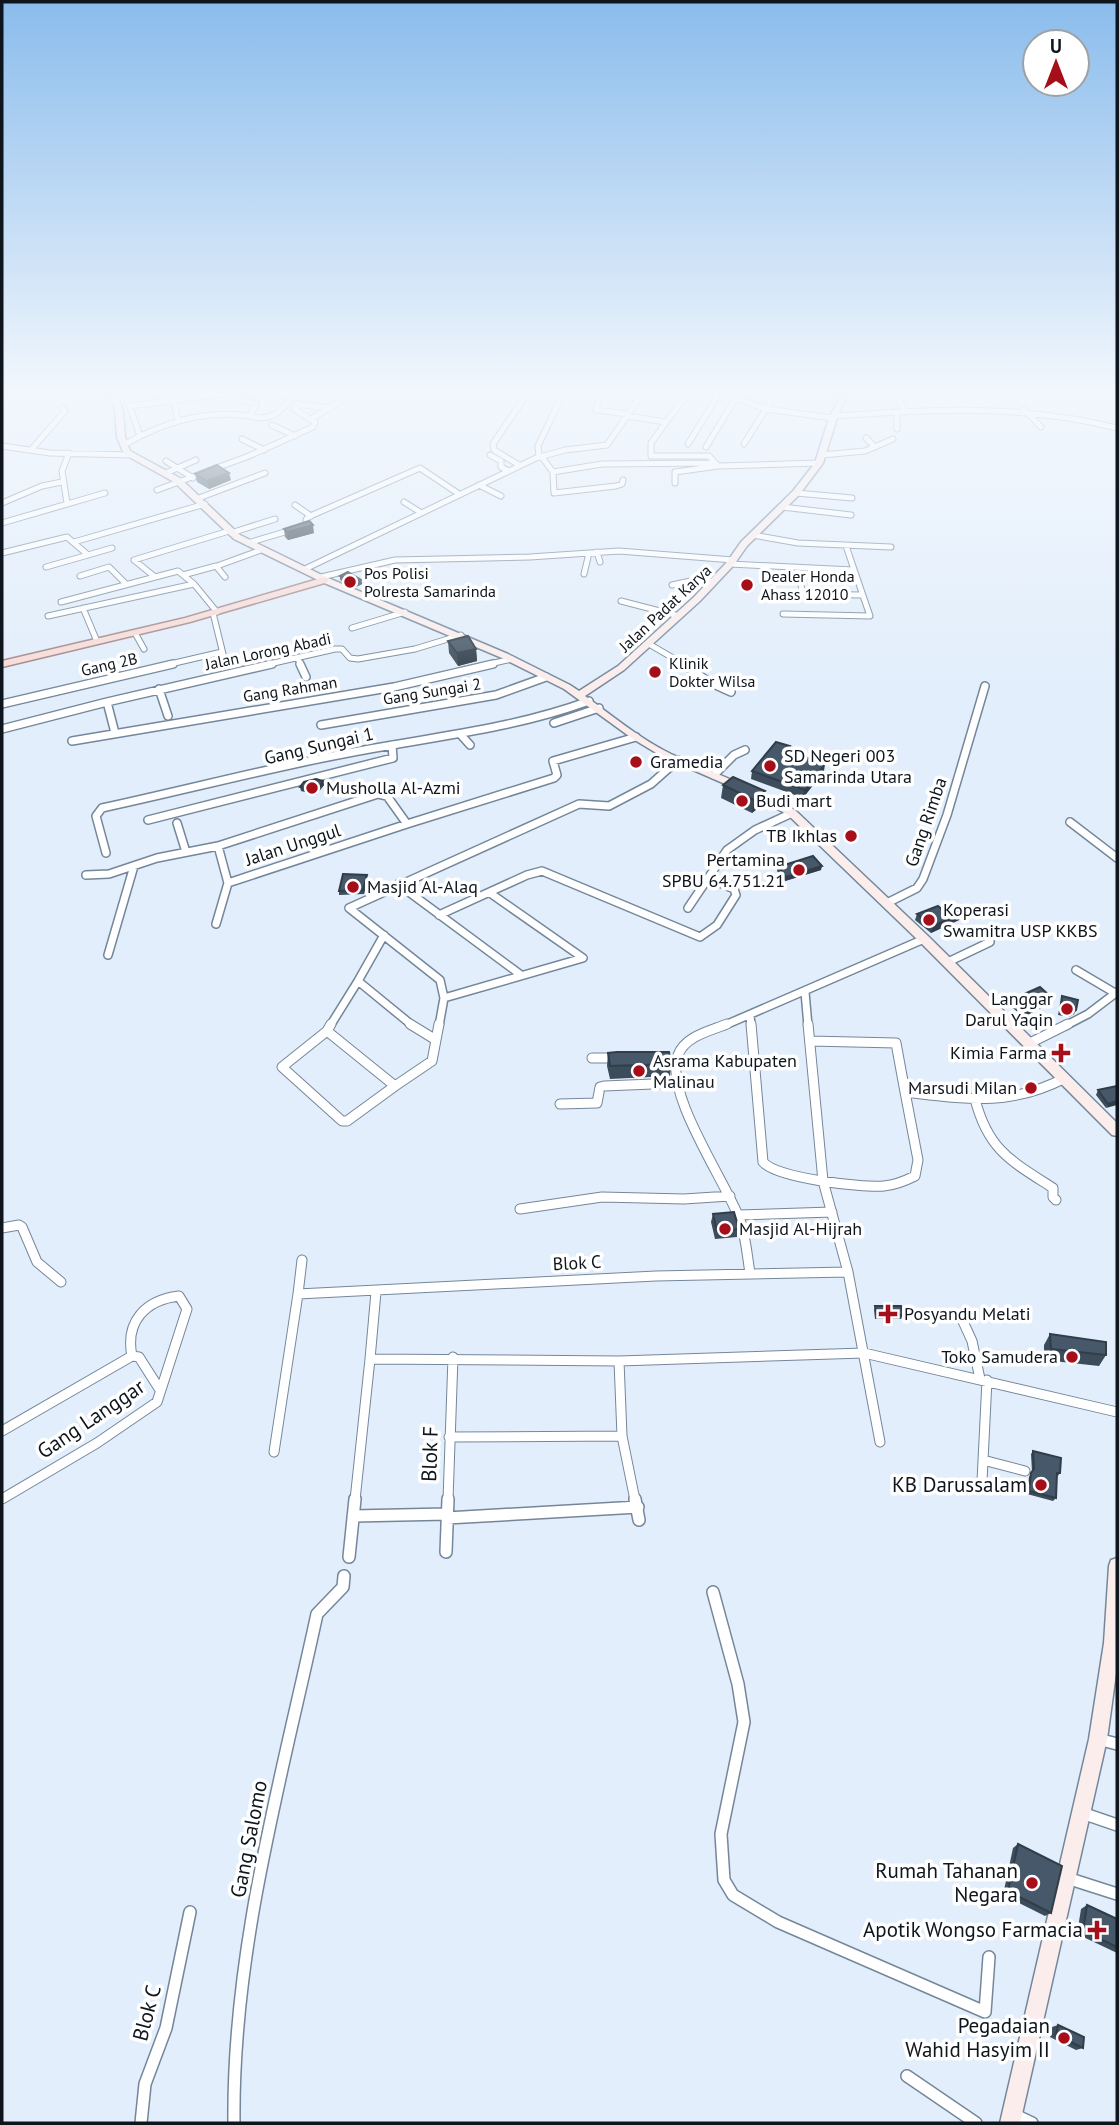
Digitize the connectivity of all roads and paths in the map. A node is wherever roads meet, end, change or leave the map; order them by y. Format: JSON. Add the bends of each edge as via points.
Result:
{"nodes":[{"id":1,"x":32,"y":490,"type":"edge"},
{"id":2,"x":64,"y":490,"type":"edge"},
{"id":3,"x":190,"y":490,"type":"edge"},
{"id":4,"x":227,"y":490,"type":"edge"},
{"id":5,"x":370,"y":490,"type":"edge"},
{"id":6,"x":453,"y":490,"type":"edge"},
{"id":7,"x":468,"y":490,"type":"edge"},
{"id":8,"x":489,"y":490,"type":"edge"},
{"id":9,"x":552,"y":490,"type":"edge"},
{"id":10,"x":579,"y":490,"type":"edge"},
{"id":11,"x":796,"y":492,"type":"joint"},
{"id":12,"x":105,"y":493,"type":"dead end"},
{"id":13,"x":459,"y":494,"type":"junction"},
{"id":14,"x":501,"y":496,"type":"dead end"},
{"id":15,"x":852,"y":498,"type":"dead end"},
{"id":16,"x":202,"y":501,"type":"junction"},
{"id":17,"x":404,"y":502,"type":"dead end"},
{"id":18,"x":2,"y":503,"type":"edge"},
{"id":19,"x":67,"y":503,"type":"junction"},
{"id":20,"x":295,"y":505,"type":"dead end"},
{"id":21,"x":782,"y":507,"type":"junction"},
{"id":22,"x":420,"y":512,"type":"junction"},
{"id":23,"x":851,"y":515,"type":"dead end"},
{"id":24,"x":311,"y":516,"type":"junction"},
{"id":25,"x":275,"y":519,"type":"dead end"},
{"id":26,"x":2,"y":523,"type":"edge"},
{"id":27,"x":230,"y":532,"type":"junction"},
{"id":28,"x":753,"y":535,"type":"junction"},
{"id":29,"x":74,"y":542,"type":"junction"},
{"id":30,"x":248,"y":543,"type":"junction"},
{"id":31,"x":846,"y":546,"type":"junction"},
{"id":32,"x":891,"y":547,"type":"dead end"},
{"id":33,"x":112,"y":548,"type":"dead end"},
{"id":34,"x":261,"y":550,"type":"junction"},
{"id":35,"x":2,"y":552,"type":"edge"},
{"id":36,"x":589,"y":552,"type":"junction"},
{"id":37,"x":597,"y":552,"type":"junction"},
{"id":38,"x":88,"y":555,"type":"junction"},
{"id":39,"x":600,"y":562,"type":"dead end"},
{"id":40,"x":732,"y":562,"type":"junction"},
{"id":41,"x":217,"y":566,"type":"junction"},
{"id":42,"x":46,"y":567,"type":"dead end"},
{"id":43,"x":796,"y":568,"type":"junction"},
{"id":44,"x":305,"y":569,"type":"junction"},
{"id":45,"x":853,"y":570,"type":"junction"},
{"id":46,"x":181,"y":574,"type":"junction"},
{"id":47,"x":584,"y":574,"type":"dead end"},
{"id":48,"x":80,"y":576,"type":"dead end"},
{"id":49,"x":155,"y":577,"type":"junction"},
{"id":50,"x":225,"y":577,"type":"dead end"},
{"id":51,"x":324,"y":578,"type":"junction"},
{"id":52,"x":714,"y":582,"type":"junction"},
{"id":53,"x":126,"y":584,"type":"junction"},
{"id":54,"x":194,"y":584,"type":"junction"},
{"id":55,"x":672,"y":585,"type":"dead end"},
{"id":56,"x":788,"y":594,"type":"dead end"},
{"id":57,"x":803,"y":594,"type":"junction"},
{"id":58,"x":862,"y":595,"type":"junction"},
{"id":59,"x":621,"y":601,"type":"dead end"},
{"id":60,"x":61,"y":603,"type":"dead end"},
{"id":61,"x":83,"y":608,"type":"junction"},
{"id":62,"x":215,"y":611,"type":"junction"},
{"id":63,"x":405,"y":612,"type":"junction"},
{"id":64,"x":783,"y":614,"type":"dead end"},
{"id":65,"x":48,"y":615,"type":"dead end"},
{"id":66,"x":679,"y":616,"type":"junction"},
{"id":67,"x":352,"y":628,"type":"dead end"},
{"id":68,"x":135,"y":633,"type":"junction"},
{"id":69,"x":461,"y":635,"type":"junction"},
{"id":70,"x":96,"y":639,"type":"junction"},
{"id":71,"x":649,"y":644,"type":"junction"},
{"id":72,"x":144,"y":649,"type":"dead end"},
{"id":73,"x":298,"y":659,"type":"junction"},
{"id":74,"x":512,"y":659,"type":"junction"},
{"id":75,"x":2,"y":662,"type":"edge"},
{"id":76,"x":306,"y":677,"type":"dead end"},
{"id":77,"x":546,"y":677,"type":"junction"},
{"id":78,"x":985,"y":686,"type":"dead end"},
{"id":79,"x":159,"y":689,"type":"junction"},
{"id":80,"x":731,"y":692,"type":"dead end"},
{"id":81,"x":107,"y":702,"type":"junction"},
{"id":82,"x":589,"y":702,"type":"junction"},
{"id":83,"x":2,"y":704,"type":"edge"},
{"id":84,"x":168,"y":716,"type":"dead end"},
{"id":85,"x":554,"y":723,"type":"dead end"},
{"id":86,"x":321,"y":725,"type":"dead end"},
{"id":87,"x":2,"y":729,"type":"edge"},
{"id":88,"x":115,"y":733,"type":"junction"},
{"id":89,"x":461,"y":735,"type":"junction"},
{"id":90,"x":636,"y":737,"type":"junction"},
{"id":91,"x":72,"y":741,"type":"dead end"},
{"id":92,"x":392,"y":745,"type":"junction"},
{"id":93,"x":470,"y":745,"type":"dead end"},
{"id":94,"x":745,"y":750,"type":"dead end"},
{"id":95,"x":678,"y":760,"type":"junction"},
{"id":96,"x":305,"y":765,"type":"junction"},
{"id":97,"x":714,"y":775,"type":"junction"},
{"id":98,"x":313,"y":779,"type":"junction"},
{"id":99,"x":792,"y":813,"type":"junction"},
{"id":100,"x":148,"y":820,"type":"dead end"},
{"id":101,"x":1070,"y":822,"type":"dead end"},
{"id":102,"x":177,"y":823,"type":"dead end"},
{"id":103,"x":407,"y":824,"type":"junction"},
{"id":104,"x":218,"y":846,"type":"junction"},
{"id":105,"x":186,"y":852,"type":"junction"},
{"id":106,"x":106,"y":853,"type":"dead end"},
{"id":107,"x":1117,"y":858,"type":"edge"},
{"id":108,"x":134,"y":866,"type":"junction"},
{"id":109,"x":86,"y":875,"type":"dead end"},
{"id":110,"x":710,"y":879,"type":"junction"},
{"id":111,"x":228,"y":883,"type":"junction"},
{"id":112,"x":398,"y":884,"type":"junction"},
{"id":113,"x":490,"y":893,"type":"junction"},
{"id":114,"x":887,"y":903,"type":"junction"},
{"id":115,"x":688,"y":908,"type":"dead end"},
{"id":116,"x":439,"y":915,"type":"junction"},
{"id":117,"x":216,"y":924,"type":"dead end"},
{"id":118,"x":384,"y":935,"type":"junction"},
{"id":119,"x":924,"y":939,"type":"junction"},
{"id":120,"x":990,"y":942,"type":"dead end"},
{"id":121,"x":108,"y":955,"type":"dead end"},
{"id":122,"x":948,"y":962,"type":"junction"},
{"id":123,"x":1076,"y":970,"type":"dead end"},
{"id":124,"x":521,"y":975,"type":"junction"},
{"id":125,"x":358,"y":981,"type":"junction"},
{"id":126,"x":804,"y":992,"type":"junction"},
{"id":127,"x":1116,"y":993,"type":"edge"},
{"id":128,"x":443,"y":998,"type":"junction"},
{"id":129,"x":750,"y":1016,"type":"junction"},
{"id":130,"x":327,"y":1031,"type":"junction"},
{"id":131,"x":436,"y":1040,"type":"junction"},
{"id":132,"x":810,"y":1041,"type":"junction"},
{"id":133,"x":1030,"y":1043,"type":"junction"},
{"id":134,"x":663,"y":1057,"type":"edge"},
{"id":135,"x":675,"y":1057,"type":"junction"},
{"id":136,"x":592,"y":1058,"type":"dead end"},
{"id":137,"x":627,"y":1058,"type":"edge"},
{"id":138,"x":1065,"y":1078,"type":"junction"},
{"id":139,"x":677,"y":1083,"type":"junction"},
{"id":140,"x":395,"y":1086,"type":"junction"},
{"id":141,"x":905,"y":1092,"type":"junction"},
{"id":142,"x":975,"y":1099,"type":"junction"},
{"id":143,"x":560,"y":1104,"type":"dead end"},
{"id":144,"x":1117,"y":1131,"type":"edge"},
{"id":145,"x":823,"y":1181,"type":"junction"},
{"id":146,"x":730,"y":1196,"type":"junction"},
{"id":147,"x":1056,"y":1200,"type":"dead end"},
{"id":148,"x":520,"y":1209,"type":"dead end"},
{"id":149,"x":832,"y":1212,"type":"junction"},
{"id":150,"x":738,"y":1215,"type":"junction"},
{"id":151,"x":2,"y":1228,"type":"edge"},
{"id":152,"x":302,"y":1260,"type":"dead end"},
{"id":153,"x":848,"y":1272,"type":"junction"},
{"id":154,"x":750,"y":1273,"type":"junction"},
{"id":155,"x":61,"y":1282,"type":"dead end"},
{"id":156,"x":376,"y":1292,"type":"junction"},
{"id":157,"x":303,"y":1293,"type":"junction"},
{"id":158,"x":961,"y":1317,"type":"dead end"},
{"id":159,"x":863,"y":1353,"type":"junction"},
{"id":160,"x":132,"y":1356,"type":"junction"},
{"id":161,"x":453,"y":1357,"type":"junction"},
{"id":162,"x":370,"y":1359,"type":"junction"},
{"id":163,"x":619,"y":1361,"type":"junction"},
{"id":164,"x":984,"y":1380,"type":"junction"},
{"id":165,"x":160,"y":1390,"type":"junction"},
{"id":166,"x":1117,"y":1412,"type":"edge"},
{"id":167,"x":2,"y":1431,"type":"edge"},
{"id":168,"x":622,"y":1436,"type":"junction"},
{"id":169,"x":449,"y":1437,"type":"junction"},
{"id":170,"x":880,"y":1442,"type":"dead end"},
{"id":171,"x":274,"y":1452,"type":"dead end"},
{"id":172,"x":983,"y":1460,"type":"junction"},
{"id":173,"x":1025,"y":1471,"type":"dead end"},
{"id":174,"x":982,"y":1481,"type":"dead end"},
{"id":175,"x":2,"y":1499,"type":"edge"},
{"id":176,"x":638,"y":1507,"type":"junction"},
{"id":177,"x":353,"y":1516,"type":"junction"},
{"id":178,"x":447,"y":1516,"type":"junction"},
{"id":179,"x":639,"y":1520,"type":"dead end"},
{"id":180,"x":446,"y":1552,"type":"dead end"},
{"id":181,"x":349,"y":1556,"type":"dead end"},
{"id":182,"x":1117,"y":1566,"type":"edge"},
{"id":183,"x":344,"y":1576,"type":"dead end"},
{"id":184,"x":713,"y":1592,"type":"dead end"},
{"id":185,"x":1115,"y":1643,"type":"edge"},
{"id":186,"x":1098,"y":1739,"type":"junction"},
{"id":187,"x":1117,"y":1744,"type":"edge"},
{"id":188,"x":1082,"y":1813,"type":"junction"},
{"id":189,"x":1117,"y":1825,"type":"edge"},
{"id":190,"x":1067,"y":1878,"type":"junction"},
{"id":191,"x":1117,"y":1894,"type":"edge"},
{"id":192,"x":190,"y":1912,"type":"dead end"},
{"id":193,"x":989,"y":1956,"type":"dead end"},
{"id":194,"x":907,"y":2076,"type":"dead end"},
{"id":195,"x":1011,"y":2119,"type":"edge"},
{"id":196,"x":141,"y":2123,"type":"edge"},
{"id":197,"x":234,"y":2123,"type":"edge"},
{"id":198,"x":976,"y":2123,"type":"edge"},
{"id":199,"x":1032,"y":2123,"type":"edge"}],
"edges":[{"from":1,"to":18,"type":"street"},
{"from":2,"to":19,"type":"street"},
{"from":3,"to":16,"type":"street"},
{"from":4,"to":16,"type":"street"},
{"from":5,"to":24,"type":"street"},
{"from":6,"to":13,"type":"street"},
{"from":7,"to":13,"type":"street"},
{"from":8,"to":14,"type":"street"},
{"from":9,"to":10,"type":"street"},
{"from":11,"to":15,"type":"street"},
{"from":11,"to":21,"type":"street","name":"Jalan Padat Karya"},
{"from":12,"to":19,"type":"street"},
{"from":13,"to":22,"type":"street"},
{"from":16,"to":27,"type":"street"},
{"from":16,"to":29,"type":"street"},
{"from":17,"to":22,"type":"street"},
{"from":19,"to":26,"type":"street"},
{"from":20,"to":24,"type":"street"},
{"from":21,"to":23,"type":"street"},
{"from":21,"to":28,"type":"street","name":"Jalan Padat Karya"},
{"from":22,"to":44,"type":"street"},
{"from":24,"to":30,"type":"street","via":[[305,526]]},
{"from":25,"to":27,"type":"street"},
{"from":27,"to":30,"type":"street"},
{"from":27,"to":49,"type":"street","via":[[134,559]]},
{"from":28,"to":31,"type":"street"},
{"from":28,"to":40,"type":"street","name":"Jalan Padat Karya"},
{"from":29,"to":35,"type":"street","via":[[63,537]]},
{"from":29,"to":38,"type":"street"},
{"from":30,"to":34,"type":"street"},
{"from":31,"to":32,"type":"street"},
{"from":31,"to":45,"type":"street"},
{"from":33,"to":38,"type":"street"},
{"from":34,"to":41,"type":"street"},
{"from":34,"to":44,"type":"street"},
{"from":36,"to":37,"type":"street"},
{"from":36,"to":47,"type":"street"},
{"from":36,"to":51,"type":"street","via":[[387,561]]},
{"from":37,"to":39,"type":"street"},
{"from":37,"to":40,"type":"street","via":[[686,554]]},
{"from":38,"to":42,"type":"street"},
{"from":40,"to":43,"type":"street"},
{"from":40,"to":52,"type":"street","name":"Jalan Padat Karya"},
{"from":41,"to":46,"type":"street"},
{"from":41,"to":50,"type":"street"},
{"from":43,"to":45,"type":"street"},
{"from":43,"to":57,"type":"street"},
{"from":44,"to":51,"type":"street"},
{"from":45,"to":58,"type":"street"},
{"from":46,"to":49,"type":"street"},
{"from":46,"to":54,"type":"street"},
{"from":48,"to":53,"type":"street","via":[[109,567]]},
{"from":49,"to":53,"type":"street"},
{"from":51,"to":62,"type":"main road"},
{"from":51,"to":63,"type":"street"},
{"from":52,"to":55,"type":"street","via":[[700,579]]},
{"from":52,"to":66,"type":"street","name":"Jalan Padat Karya"},
{"from":53,"to":60,"type":"street"},
{"from":54,"to":61,"type":"street"},
{"from":54,"to":62,"type":"street"},
{"from":56,"to":57,"type":"street"},
{"from":57,"to":58,"type":"street"},
{"from":58,"to":64,"type":"street","via":[[868,617]]},
{"from":59,"to":66,"type":"street"},
{"from":61,"to":65,"type":"street"},
{"from":61,"to":70,"type":"street"},
{"from":62,"to":68,"type":"main road"},
{"from":62,"to":70,"type":"main road"},
{"from":62,"to":83,"type":"street","name":"Gang 2B","via":[[223,655]]},
{"from":63,"to":67,"type":"street"},
{"from":63,"to":69,"type":"street"},
{"from":66,"to":71,"type":"street","name":"Jalan Padat Karya"},
{"from":68,"to":72,"type":"street"},
{"from":68,"to":75,"type":"main road"},
{"from":69,"to":73,"type":"street","name":"Jalan Lorong Abadi","via":[[358,659],[338,649]]},
{"from":69,"to":74,"type":"street"},
{"from":70,"to":75,"type":"main road"},
{"from":71,"to":80,"type":"street","via":[[710,685]]},
{"from":71,"to":82,"type":"street","name":"Jalan Padat Karya","via":[[611,675]]},
{"from":73,"to":76,"type":"street"},
{"from":73,"to":79,"type":"street","name":"Jalan Lorong Abadi"},
{"from":74,"to":77,"type":"street"},
{"from":74,"to":88,"type":"street","name":"Gang Rahman","via":[[394,687]]},
{"from":77,"to":82,"type":"street"},
{"from":77,"to":86,"type":"street","name":"Gang Sungai 2","via":[[496,695]]},
{"from":78,"to":114,"type":"street","name":"Gang Rimba","via":[[923,879],[917,888]]},
{"from":79,"to":81,"type":"street","name":"Jalan Lorong Abadi"},
{"from":79,"to":84,"type":"street"},
{"from":81,"to":87,"type":"street","name":"Jalan Lorong Abadi"},
{"from":81,"to":88,"type":"street"},
{"from":82,"to":85,"type":"street"},
{"from":82,"to":89,"type":"street","name":"Gang Sungai 1"},
{"from":82,"to":90,"type":"street"},
{"from":88,"to":91,"type":"street","name":"Gang Rahman"},
{"from":89,"to":92,"type":"street","name":"Gang Sungai 1"},
{"from":89,"to":93,"type":"street"},
{"from":90,"to":95,"type":"street"},
{"from":90,"to":103,"type":"street","name":"Jalan Unggul","via":[[553,761],[554,778]]},
{"from":92,"to":96,"type":"street","name":"Gang Sungai 1"},
{"from":92,"to":98,"type":"street","via":[[393,758]]},
{"from":94,"to":97,"type":"street"},
{"from":95,"to":97,"type":"street"},
{"from":95,"to":112,"type":"street","via":[[652,784],[610,806],[583,803]]},
{"from":96,"to":98,"type":"street"},
{"from":96,"to":106,"type":"street","name":"Gang Sungai 1","via":[[102,808],[96,816]]},
{"from":97,"to":99,"type":"street"},
{"from":98,"to":100,"type":"street"},
{"from":99,"to":110,"type":"street","via":[[731,847]]},
{"from":99,"to":114,"type":"street"},
{"from":101,"to":107,"type":"street"},
{"from":102,"to":105,"type":"street"},
{"from":103,"to":104,"type":"street","name":"Jalan Unggul","via":[[387,796],[378,794]]},
{"from":103,"to":111,"type":"street","name":"Jalan Unggul"},
{"from":104,"to":105,"type":"street"},
{"from":104,"to":111,"type":"street","name":"Jalan Unggul"},
{"from":105,"to":108,"type":"street"},
{"from":108,"to":109,"type":"street"},
{"from":108,"to":121,"type":"street"},
{"from":110,"to":113,"type":"street","via":[[736,893],[717,925],[700,937],[537,871]]},
{"from":110,"to":115,"type":"street"},
{"from":111,"to":117,"type":"street"},
{"from":112,"to":116,"type":"street"},
{"from":112,"to":118,"type":"street","via":[[349,906]]},
{"from":113,"to":116,"type":"street"},
{"from":113,"to":124,"type":"street","via":[[583,958]]},
{"from":114,"to":119,"type":"street"},
{"from":116,"to":124,"type":"street"},
{"from":118,"to":125,"type":"street"},
{"from":118,"to":128,"type":"street","via":[[440,981]]},
{"from":119,"to":122,"type":"street"},
{"from":119,"to":126,"type":"street"},
{"from":120,"to":122,"type":"street"},
{"from":122,"to":133,"type":"street"},
{"from":123,"to":127,"type":"street"},
{"from":124,"to":128,"type":"street"},
{"from":125,"to":130,"type":"street"},
{"from":125,"to":131,"type":"street"},
{"from":126,"to":129,"type":"street"},
{"from":126,"to":132,"type":"street"},
{"from":127,"to":133,"type":"street","via":[[1088,1014]]},
{"from":128,"to":131,"type":"street"},
{"from":129,"to":135,"type":"street","via":[[687,1041]]},
{"from":129,"to":145,"type":"street","via":[[763,1162],[769,1169]]},
{"from":130,"to":140,"type":"street"},
{"from":130,"to":140,"type":"street","via":[[282,1067],[342,1121],[351,1120]]},
{"from":131,"to":140,"type":"street","via":[[432,1061]]},
{"from":132,"to":141,"type":"street","via":[[896,1043]]},
{"from":132,"to":145,"type":"street"},
{"from":133,"to":138,"type":"street"},
{"from":134,"to":135,"type":"street"},
{"from":135,"to":139,"type":"street"},
{"from":136,"to":137,"type":"street"},
{"from":138,"to":142,"type":"street","via":[[1025,1097]]},
{"from":138,"to":144,"type":"street"},
{"from":139,"to":143,"type":"street","via":[[604,1086],[597,1103]]},
{"from":139,"to":146,"type":"street","via":[[711,1165]]},
{"from":141,"to":142,"type":"street"},
{"from":141,"to":145,"type":"street","via":[[918,1160],[915,1176],[887,1185]]},
{"from":142,"to":147,"type":"street","via":[[982,1128],[999,1152],[1053,1188]]},
{"from":145,"to":149,"type":"street"},
{"from":146,"to":148,"type":"street","via":[[602,1197]]},
{"from":146,"to":150,"type":"street"},
{"from":149,"to":150,"type":"street"},
{"from":149,"to":153,"type":"street"},
{"from":150,"to":154,"type":"street"},
{"from":151,"to":155,"type":"street","via":[[19,1225],[24,1229],[33,1259]]},
{"from":152,"to":157,"type":"street"},
{"from":153,"to":154,"type":"street","name":"Blok C"},
{"from":153,"to":159,"type":"street"},
{"from":154,"to":156,"type":"street","name":"Blok C"},
{"from":156,"to":157,"type":"street","name":"Blok C"},
{"from":156,"to":162,"type":"street"},
{"from":157,"to":171,"type":"street"},
{"from":158,"to":164,"type":"street"},
{"from":159,"to":163,"type":"street"},
{"from":159,"to":164,"type":"street"},
{"from":159,"to":170,"type":"street"},
{"from":160,"to":165,"type":"street","via":[[139,1357]]},
{"from":160,"to":165,"type":"street","via":[[128,1336],[132,1322],[140,1313],[179,1296],[187,1309]]},
{"from":160,"to":167,"type":"street"},
{"from":161,"to":162,"type":"street"},
{"from":161,"to":163,"type":"street"},
{"from":161,"to":169,"type":"street","name":"Blok F"},
{"from":162,"to":177,"type":"street"},
{"from":163,"to":168,"type":"street"},
{"from":164,"to":166,"type":"street"},
{"from":164,"to":172,"type":"street"},
{"from":165,"to":175,"type":"street","name":"Gang Langgar","via":[[153,1405]]},
{"from":168,"to":169,"type":"street"},
{"from":168,"to":176,"type":"street"},
{"from":169,"to":178,"type":"street","name":"Blok F"},
{"from":172,"to":173,"type":"street"},
{"from":172,"to":174,"type":"street"},
{"from":176,"to":178,"type":"street"},
{"from":176,"to":179,"type":"street"},
{"from":177,"to":178,"type":"street"},
{"from":177,"to":181,"type":"street"},
{"from":178,"to":180,"type":"street","name":"Blok F"},
{"from":182,"to":185,"type":"street"},
{"from":183,"to":197,"type":"street","name":"Gang Salomo","via":[[343,1587],[317,1614],[264,1853],[233,2060]]},
{"from":184,"to":193,"type":"street","via":[[744,1722],[721,1834],[724,1880],[733,1895],[778,1922],[985,2012]]},
{"from":185,"to":186,"type":"street"},
{"from":186,"to":187,"type":"street"},
{"from":186,"to":188,"type":"street"},
{"from":188,"to":189,"type":"street"},
{"from":188,"to":190,"type":"street"},
{"from":190,"to":191,"type":"street"},
{"from":190,"to":195,"type":"street"},
{"from":192,"to":196,"type":"street","name":"Blok C","via":[[166,2028],[145,2084]]},
{"from":194,"to":198,"type":"street"},
{"from":195,"to":199,"type":"street"}]}
